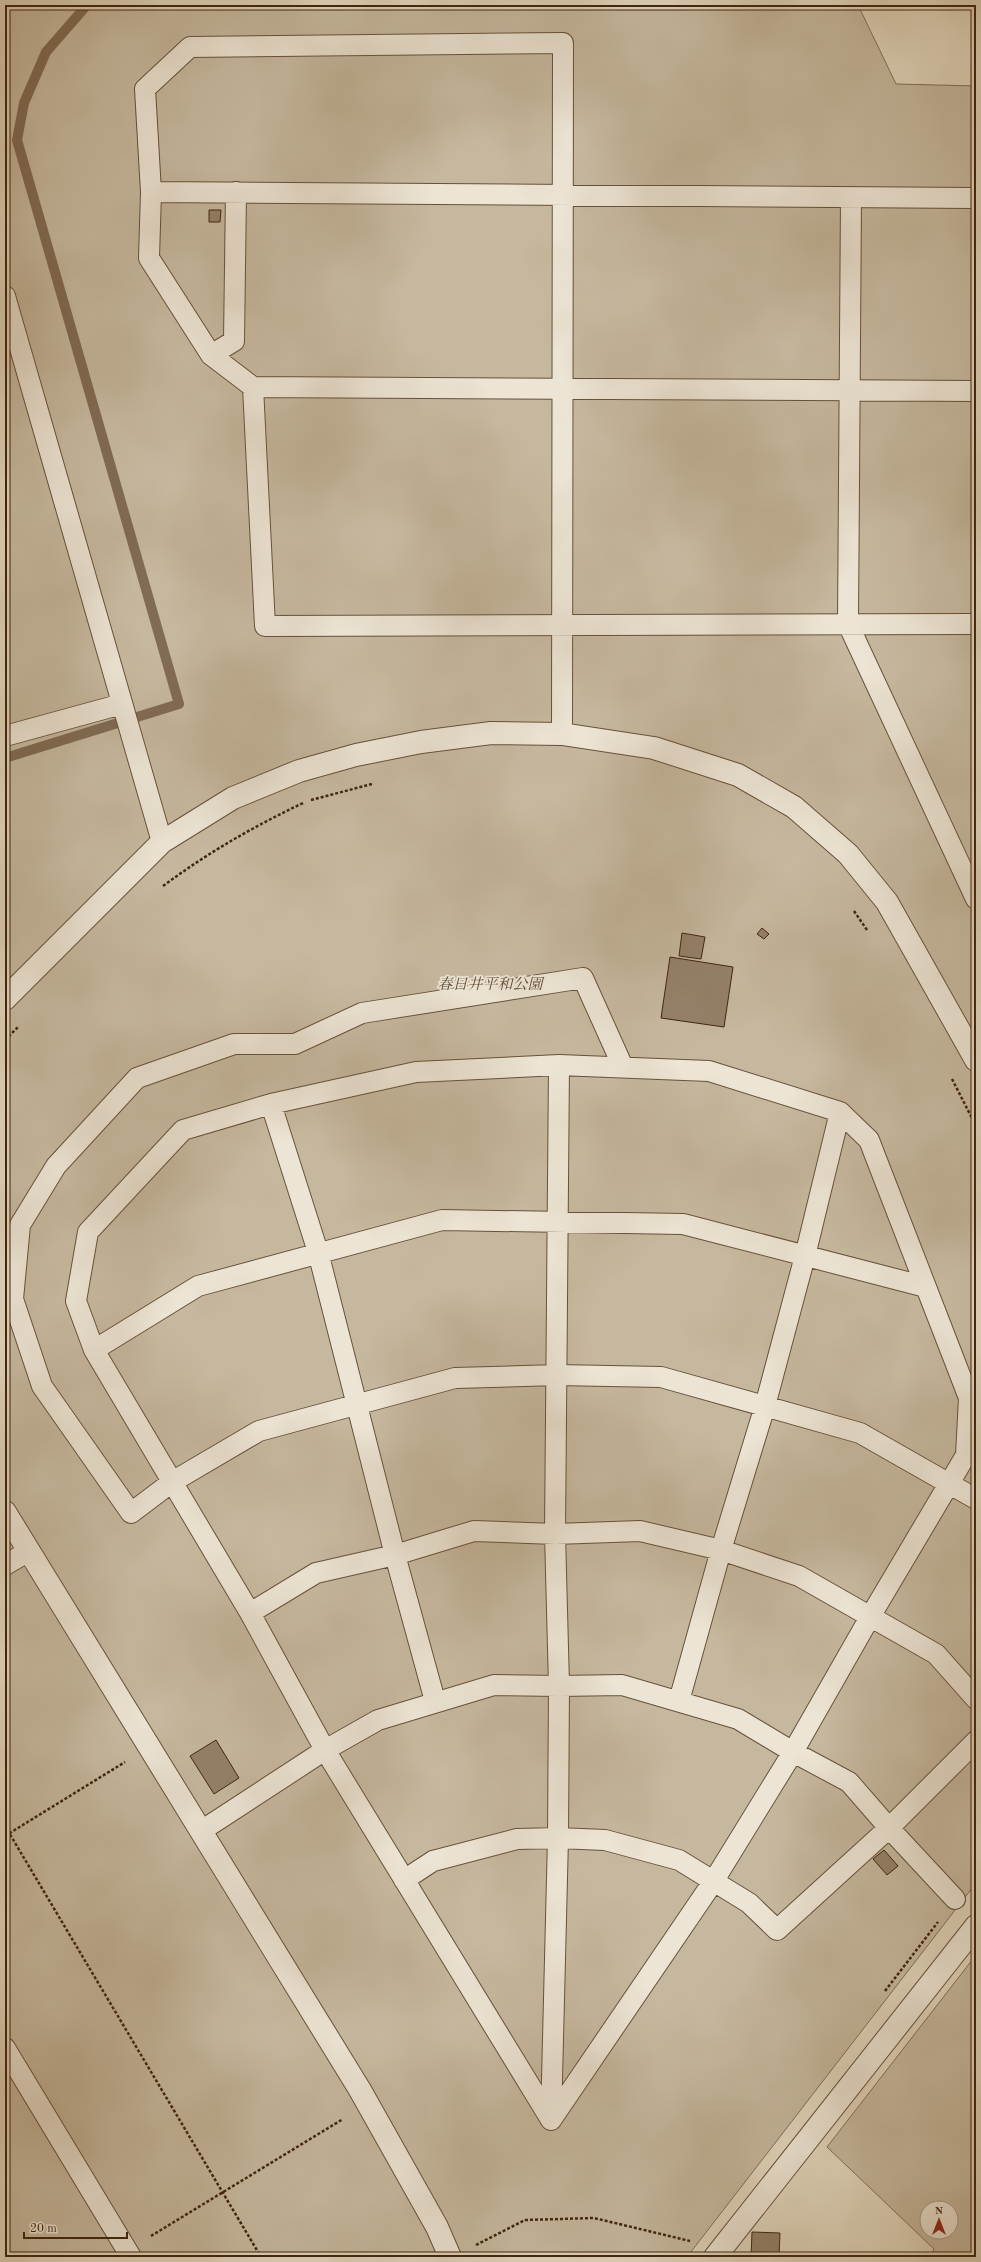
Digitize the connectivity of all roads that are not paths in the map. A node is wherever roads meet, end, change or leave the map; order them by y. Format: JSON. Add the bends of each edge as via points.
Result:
{"nodes":[{"id":1,"x":151,"y":192,"type":"junction"},
{"id":2,"x":236,"y":192,"type":"junction"},
{"id":3,"x":563,"y":195,"type":"junction"},
{"id":4,"x":851,"y":197,"type":"junction"},
{"id":5,"x":976,"y":198,"type":"edge"},
{"id":6,"x":5,"y":296,"type":"edge"},
{"id":7,"x":211,"y":354,"type":"junction"},
{"id":8,"x":253,"y":387,"type":"junction"},
{"id":9,"x":562,"y":389,"type":"junction"},
{"id":10,"x":849,"y":390,"type":"junction"},
{"id":11,"x":976,"y":391,"type":"edge"},
{"id":12,"x":562,"y":624,"type":"junction"},
{"id":13,"x":848,"y":624,"type":"junction"},
{"id":14,"x":976,"y":624,"type":"edge"},
{"id":15,"x":122,"y":704,"type":"junction"},
{"id":16,"x":562,"y":734,"type":"junction"},
{"id":17,"x":5,"y":736,"type":"edge"},
{"id":18,"x":162,"y":842,"type":"junction"},
{"id":19,"x":976,"y":899,"type":"edge"},
{"id":20,"x":5,"y":999,"type":"edge"},
{"id":21,"x":976,"y":1060,"type":"edge"},
{"id":22,"x":559,"y":1064,"type":"junction"},
{"id":23,"x":623,"y":1067,"type":"junction"},
{"id":24,"x":270,"y":1104,"type":"junction"},
{"id":25,"x":840,"y":1112,"type":"junction"},
{"id":26,"x":558,"y":1222,"type":"junction"},
{"id":27,"x":318,"y":1252,"type":"junction"},
{"id":28,"x":805,"y":1256,"type":"junction"},
{"id":29,"x":926,"y":1287,"type":"junction"},
{"id":30,"x":94,"y":1350,"type":"junction"},
{"id":31,"x":557,"y":1375,"type":"junction"},
{"id":32,"x":358,"y":1404,"type":"junction"},
{"id":33,"x":765,"y":1406,"type":"junction"},
{"id":34,"x":172,"y":1482,"type":"junction"},
{"id":35,"x":948,"y":1483,"type":"junction"},
{"id":36,"x":976,"y":1499,"type":"edge"},
{"id":37,"x":5,"y":1512,"type":"edge"},
{"id":38,"x":555,"y":1534,"type":"junction"},
{"id":39,"x":721,"y":1550,"type":"junction"},
{"id":40,"x":29,"y":1551,"type":"junction"},
{"id":41,"x":395,"y":1555,"type":"junction"},
{"id":42,"x":5,"y":1565,"type":"edge"},
{"id":43,"x":250,"y":1613,"type":"junction"},
{"id":44,"x":870,"y":1617,"type":"junction"},
{"id":45,"x":559,"y":1686,"type":"junction"},
{"id":46,"x":976,"y":1699,"type":"edge"},
{"id":47,"x":435,"y":1701,"type":"junction"},
{"id":48,"x":680,"y":1701,"type":"junction"},
{"id":49,"x":976,"y":1741,"type":"edge"},
{"id":50,"x":325,"y":1750,"type":"junction"},
{"id":51,"x":793,"y":1752,"type":"junction"},
{"id":52,"x":889,"y":1828,"type":"junction"},
{"id":53,"x":201,"y":1831,"type":"junction"},
{"id":54,"x":558,"y":1838,"type":"junction"},
{"id":55,"x":404,"y":1880,"type":"junction"},
{"id":56,"x":713,"y":1882,"type":"junction"},
{"id":57,"x":955,"y":1899,"type":"road end"},
{"id":58,"x":976,"y":1926,"type":"edge"},
{"id":59,"x":5,"y":2048,"type":"edge"},
{"id":60,"x":551,"y":2120,"type":"junction"},
{"id":61,"x":129,"y":2254,"type":"edge"},
{"id":62,"x":450,"y":2257,"type":"edge"},
{"id":63,"x":715,"y":2257,"type":"edge"}],
"edges":[{"from":1,"to":2,"type":"lane"},
{"from":1,"to":3,"type":"lane","via":[[145,89],[190,47],[563,43]]},
{"from":1,"to":7,"type":"lane","via":[[149,258]]},
{"from":2,"to":3,"type":"lane"},
{"from":2,"to":7,"type":"lane","via":[[234,341]]},
{"from":3,"to":4,"type":"lane"},
{"from":3,"to":9,"type":"lane"},
{"from":4,"to":5,"type":"lane"},
{"from":4,"to":10,"type":"lane"},
{"from":6,"to":15,"type":"lane"},
{"from":7,"to":8,"type":"lane"},
{"from":8,"to":9,"type":"lane"},
{"from":8,"to":12,"type":"lane","via":[[265,626]]},
{"from":9,"to":10,"type":"lane"},
{"from":9,"to":12,"type":"lane"},
{"from":10,"to":11,"type":"lane"},
{"from":10,"to":13,"type":"lane"},
{"from":12,"to":13,"type":"lane"},
{"from":12,"to":16,"type":"lane"},
{"from":13,"to":14,"type":"lane"},
{"from":13,"to":19,"type":"lane"},
{"from":15,"to":17,"type":"lane"},
{"from":15,"to":18,"type":"lane"},
{"from":16,"to":18,"type":"street","via":[[491,733],[421,742],[356,755],[299,771],[233,798]]},
{"from":16,"to":21,"type":"street","via":[[654,748],[738,775],[794,807],[848,854],[887,902]]},
{"from":18,"to":20,"type":"street"},
{"from":22,"to":23,"type":"lane"},
{"from":22,"to":24,"type":"lane","via":[[416,1072]]},
{"from":22,"to":26,"type":"lane"},
{"from":23,"to":25,"type":"lane","via":[[709,1071]]},
{"from":23,"to":34,"type":"lane","via":[[583,978],[362,1013],[295,1044],[234,1044],[138,1078],[56,1166],[20,1225],[13,1298],[42,1386],[131,1513]]},
{"from":24,"to":27,"type":"lane"},
{"from":24,"to":30,"type":"lane","via":[[183,1130],[88,1232],[76,1301]]},
{"from":25,"to":28,"type":"lane"},
{"from":25,"to":29,"type":"lane","via":[[869,1140]]},
{"from":26,"to":27,"type":"lane","via":[[442,1220]]},
{"from":26,"to":28,"type":"lane","via":[[683,1224]]},
{"from":26,"to":31,"type":"lane"},
{"from":27,"to":30,"type":"lane","via":[[198,1286]]},
{"from":27,"to":32,"type":"lane"},
{"from":28,"to":29,"type":"lane"},
{"from":28,"to":33,"type":"lane"},
{"from":29,"to":35,"type":"lane","via":[[969,1398],[966,1455]]},
{"from":30,"to":34,"type":"lane"},
{"from":31,"to":32,"type":"lane","via":[[455,1378]]},
{"from":31,"to":33,"type":"lane","via":[[661,1377]]},
{"from":31,"to":38,"type":"lane"},
{"from":32,"to":34,"type":"lane","via":[[259,1431]]},
{"from":32,"to":41,"type":"lane"},
{"from":33,"to":35,"type":"lane","via":[[860,1433]]},
{"from":33,"to":39,"type":"lane"},
{"from":34,"to":43,"type":"lane"},
{"from":35,"to":36,"type":"lane"},
{"from":35,"to":44,"type":"lane"},
{"from":37,"to":40,"type":"street"},
{"from":38,"to":39,"type":"lane","via":[[640,1531]]},
{"from":38,"to":41,"type":"lane","via":[[474,1531]]},
{"from":38,"to":45,"type":"lane"},
{"from":39,"to":44,"type":"lane","via":[[798,1576]]},
{"from":39,"to":48,"type":"lane"},
{"from":40,"to":42,"type":"lane"},
{"from":40,"to":53,"type":"street"},
{"from":41,"to":43,"type":"lane","via":[[316,1573]]},
{"from":41,"to":47,"type":"lane"},
{"from":43,"to":50,"type":"lane"},
{"from":44,"to":46,"type":"lane","via":[[936,1654]]},
{"from":44,"to":51,"type":"lane"},
{"from":45,"to":47,"type":"lane","via":[[494,1684]]},
{"from":45,"to":48,"type":"lane","via":[[622,1684]]},
{"from":45,"to":54,"type":"lane"},
{"from":47,"to":50,"type":"lane","via":[[378,1720]]},
{"from":48,"to":51,"type":"lane","via":[[738,1719]]},
{"from":49,"to":52,"type":"lane"},
{"from":50,"to":53,"type":"lane"},
{"from":50,"to":55,"type":"lane"},
{"from":51,"to":52,"type":"lane","via":[[849,1782]]},
{"from":51,"to":56,"type":"lane"},
{"from":52,"to":56,"type":"lane","via":[[777,1930],[749,1903]]},
{"from":52,"to":57,"type":"lane"},
{"from":53,"to":62,"type":"street","via":[[360,2090],[437,2227]]},
{"from":54,"to":55,"type":"lane","via":[[518,1839],[433,1861]]},
{"from":54,"to":56,"type":"lane","via":[[605,1840],[680,1860]]},
{"from":54,"to":60,"type":"lane"},
{"from":55,"to":60,"type":"lane"},
{"from":56,"to":60,"type":"lane"},
{"from":58,"to":63,"type":"street"},
{"from":59,"to":61,"type":"lane"}]}
